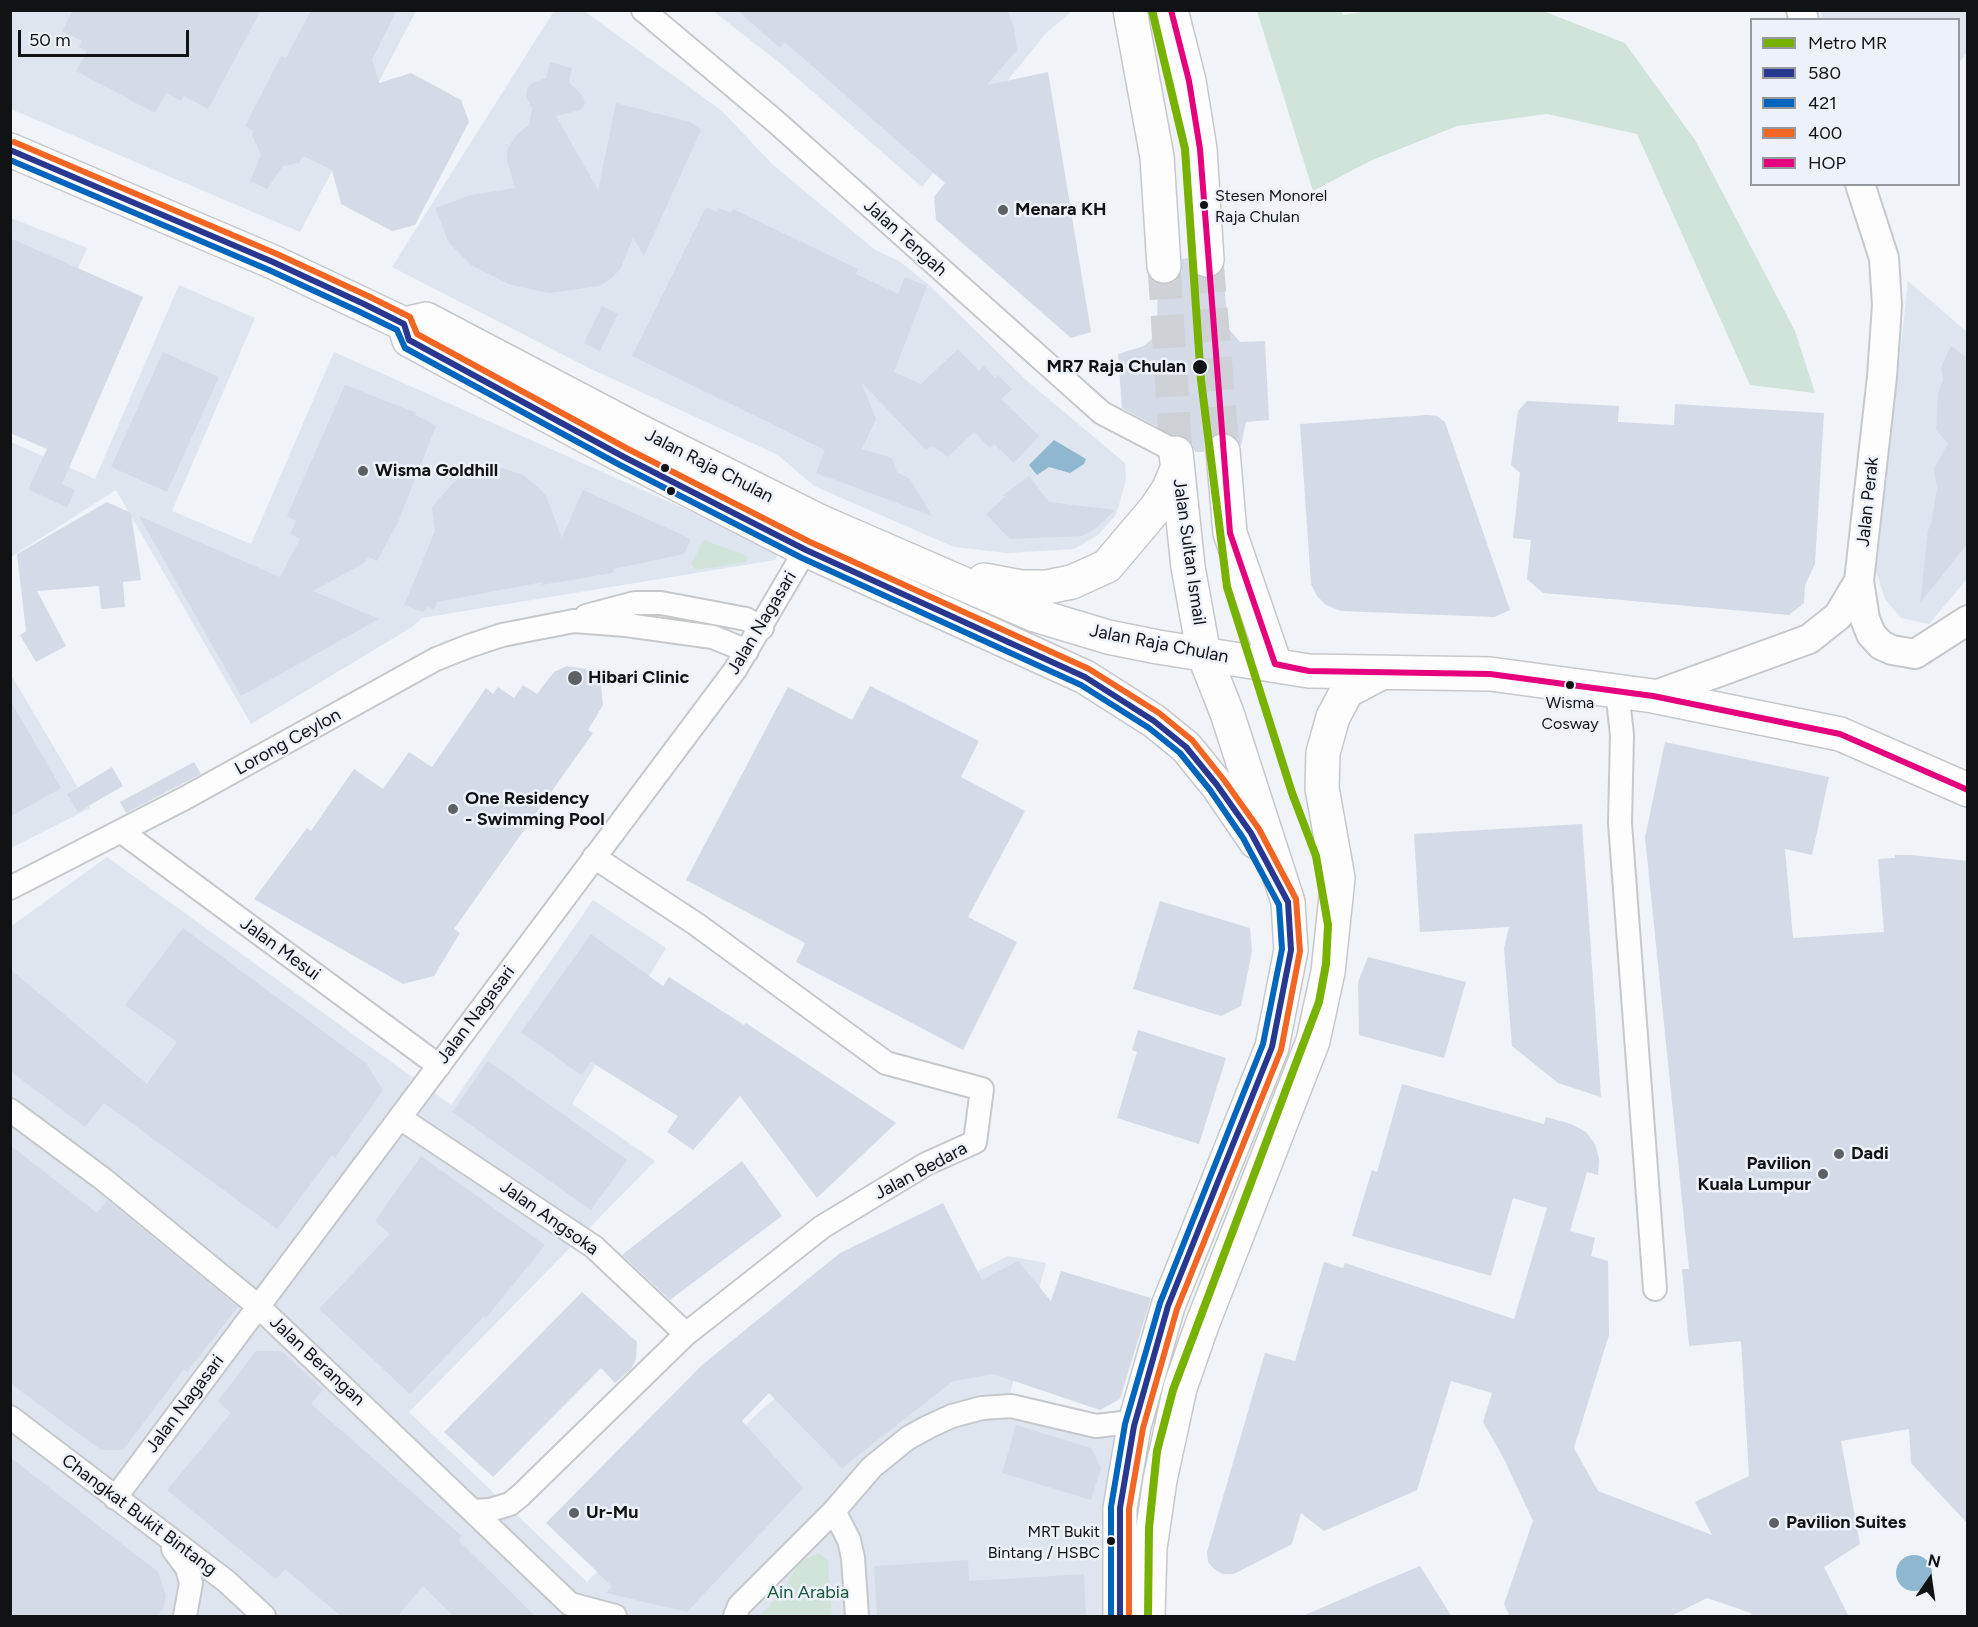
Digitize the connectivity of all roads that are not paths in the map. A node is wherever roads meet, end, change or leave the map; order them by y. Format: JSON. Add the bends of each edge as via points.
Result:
{"nodes":[{"id":1,"x":644,"y":10,"type":"edge"},
{"id":2,"x":1130,"y":10,"type":"edge"},
{"id":3,"x":1172,"y":10,"type":"edge"},
{"id":4,"x":10,"y":150,"type":"edge"},
{"id":5,"x":1861,"y":186,"type":"edge"},
{"id":6,"x":1207,"y":260,"type":"tunnel mouth"},
{"id":7,"x":1164,"y":266,"type":"tunnel mouth"},
{"id":8,"x":1223,"y":451,"type":"tunnel mouth"},
{"id":9,"x":1176,"y":458,"type":"junction"},
{"id":10,"x":814,"y":536,"type":"junction"},
{"id":11,"x":918,"y":564,"type":"junction"},
{"id":12,"x":1859,"y":581,"type":"junction"},
{"id":13,"x":1968,"y":620,"type":"edge"},
{"id":14,"x":574,"y":621,"type":"junction"},
{"id":15,"x":762,"y":628,"type":"junction"},
{"id":16,"x":747,"y":651,"type":"junction"},
{"id":17,"x":1204,"y":655,"type":"junction"},
{"id":18,"x":1275,"y":664,"type":"junction"},
{"id":19,"x":1382,"y":672,"type":"junction"},
{"id":20,"x":1617,"y":690,"type":"junction"},
{"id":21,"x":1653,"y":696,"type":"junction"},
{"id":22,"x":1968,"y":790,"type":"edge"},
{"id":23,"x":122,"y":832,"type":"junction"},
{"id":24,"x":594,"y":857,"type":"junction"},
{"id":25,"x":10,"y":888,"type":"edge"},
{"id":26,"x":1288,"y":902,"type":"junction"},
{"id":27,"x":439,"y":1066,"type":"junction"},
{"id":28,"x":10,"y":1110,"type":"edge"},
{"id":29,"x":400,"y":1118,"type":"junction"},
{"id":30,"x":1655,"y":1289,"type":"dead end"},
{"id":31,"x":258,"y":1306,"type":"junction"},
{"id":32,"x":686,"y":1334,"type":"junction"},
{"id":33,"x":10,"y":1418,"type":"edge"},
{"id":34,"x":1134,"y":1425,"type":"junction"},
{"id":35,"x":115,"y":1498,"type":"junction"},
{"id":36,"x":472,"y":1510,"type":"junction"},
{"id":37,"x":834,"y":1511,"type":"junction"},
{"id":38,"x":159,"y":1532,"type":"junction"},
{"id":39,"x":185,"y":1617,"type":"edge"},
{"id":40,"x":264,"y":1617,"type":"edge"},
{"id":41,"x":615,"y":1617,"type":"edge"},
{"id":42,"x":735,"y":1617,"type":"edge"},
{"id":43,"x":857,"y":1617,"type":"edge"},
{"id":44,"x":1120,"y":1617,"type":"edge"},
{"id":45,"x":1148,"y":1617,"type":"edge"}],
"edges":[{"from":1,"to":9,"type":"street","name":"Jalan Tengah","via":[[1102,413]]},
{"from":2,"to":7,"type":"main road","via":[[1157,157]]},
{"from":3,"to":6,"type":"main road","via":[[1200,149]]},
{"from":4,"to":10,"type":"main road","name":"Jalan Raja Chulan","via":[[273,262],[404,324],[426,319],[637,430]]},
{"from":5,"to":12,"type":"street","name":"Jalan Perak","via":[[1884,258],[1887,305]]},
{"from":8,"to":18,"type":"main road","via":[[1230,533]]},
{"from":9,"to":11,"type":"main road","via":[[1168,490],[1120,552],[1107,566],[1072,582],[1021,587]]},
{"from":9,"to":17,"type":"main road","name":"Jalan Sultan Ismail","via":[[1188,567]]},
{"from":10,"to":11,"type":"main road","name":"Jalan Raja Chulan"},
{"from":10,"to":15,"type":"street","name":"Jalan Nagasari"},
{"from":10,"to":26,"type":"main road","name":"Jalan Raja Chulan","via":[[1085,677],[1154,721],[1186,747],[1217,785],[1251,834]]},
{"from":11,"to":17,"type":"main road","name":"Jalan Raja Chulan","via":[[1035,615],[1108,637]]},
{"from":12,"to":13,"type":"street","via":[[1864,619],[1881,645],[1892,650],[1915,654]]},
{"from":12,"to":21,"type":"street","name":"Jalan Perak","via":[[1838,616],[1809,639]]},
{"from":14,"to":15,"type":"street","name":"Lorong Ceylon","via":[[635,603],[661,603],[746,619]]},
{"from":14,"to":16,"type":"street","name":"Lorong Ceylon","via":[[705,636]]},
{"from":14,"to":23,"type":"street","name":"Lorong Ceylon","via":[[502,635],[436,659]]},
{"from":15,"to":16,"type":"street","name":"Jalan Nagasari"},
{"from":16,"to":24,"type":"street","name":"Jalan Nagasari"},
{"from":17,"to":18,"type":"main road","name":"Jalan Raja Chulan"},
{"from":17,"to":26,"type":"main road","name":"Jalan Sultan Ismail","via":[[1227,713]]},
{"from":18,"to":19,"type":"main road","name":"Jalan Raja Chulan","via":[[1309,671]]},
{"from":19,"to":20,"type":"main road","name":"Jalan Raja Chulan","via":[[1490,675]]},
{"from":19,"to":45,"type":"main road","via":[[1347,691],[1333,717],[1323,753],[1322,788],[1338,878],[1328,972],[1313,1041],[1180,1388],[1150,1548]]},
{"from":20,"to":21,"type":"main road","name":"Jalan Raja Chulan"},
{"from":20,"to":30,"type":"street","via":[[1622,735],[1620,823]]},
{"from":21,"to":22,"type":"main road","name":"Jalan Raja Chulan","via":[[1840,734]]},
{"from":23,"to":25,"type":"street","name":"Lorong Ceylon"},
{"from":23,"to":27,"type":"street","name":"Jalan Mesui"},
{"from":24,"to":27,"type":"street","name":"Jalan Nagasari"},
{"from":24,"to":32,"type":"street","name":"Jalan Bedara","via":[[696,924],[886,1062],[982,1089],[975,1142],[926,1164],[822,1227]]},
{"from":26,"to":34,"type":"main road","name":"Jalan Sultan Ismail","via":[[1291,950],[1272,1047],[1168,1306]]},
{"from":27,"to":29,"type":"street","name":"Jalan Nagasari"},
{"from":28,"to":31,"type":"street","name":"Jalan Berangan","via":[[86,1165]]},
{"from":29,"to":31,"type":"street","name":"Jalan Nagasari"},
{"from":29,"to":32,"type":"street","name":"Jalan Angsoka","via":[[594,1247]]},
{"from":31,"to":35,"type":"street","name":"Jalan Nagasari"},
{"from":31,"to":36,"type":"street","name":"Jalan Berangan"},
{"from":32,"to":36,"type":"street","name":"Jalan Bedara","via":[[521,1495],[510,1504]]},
{"from":33,"to":35,"type":"street","name":"Changkat Bukit Bintang"},
{"from":34,"to":37,"type":"street","via":[[1096,1426],[1011,1406],[952,1416],[908,1438],[872,1467]]},
{"from":34,"to":44,"type":"main road","name":"Jalan Sultan Ismail","via":[[1120,1508]]},
{"from":35,"to":38,"type":"street","name":"Changkat Bukit Bintang"},
{"from":36,"to":41,"type":"street","name":"Jalan Berangan","via":[[570,1604]]},
{"from":37,"to":42,"type":"street","via":[[740,1606]]},
{"from":37,"to":43,"type":"street","via":[[849,1540],[853,1558]]},
{"from":38,"to":39,"type":"street","via":[[187,1568],[190,1583]]},
{"from":38,"to":40,"type":"street","name":"Changkat Bukit Bintang","via":[[226,1581]]}]}
